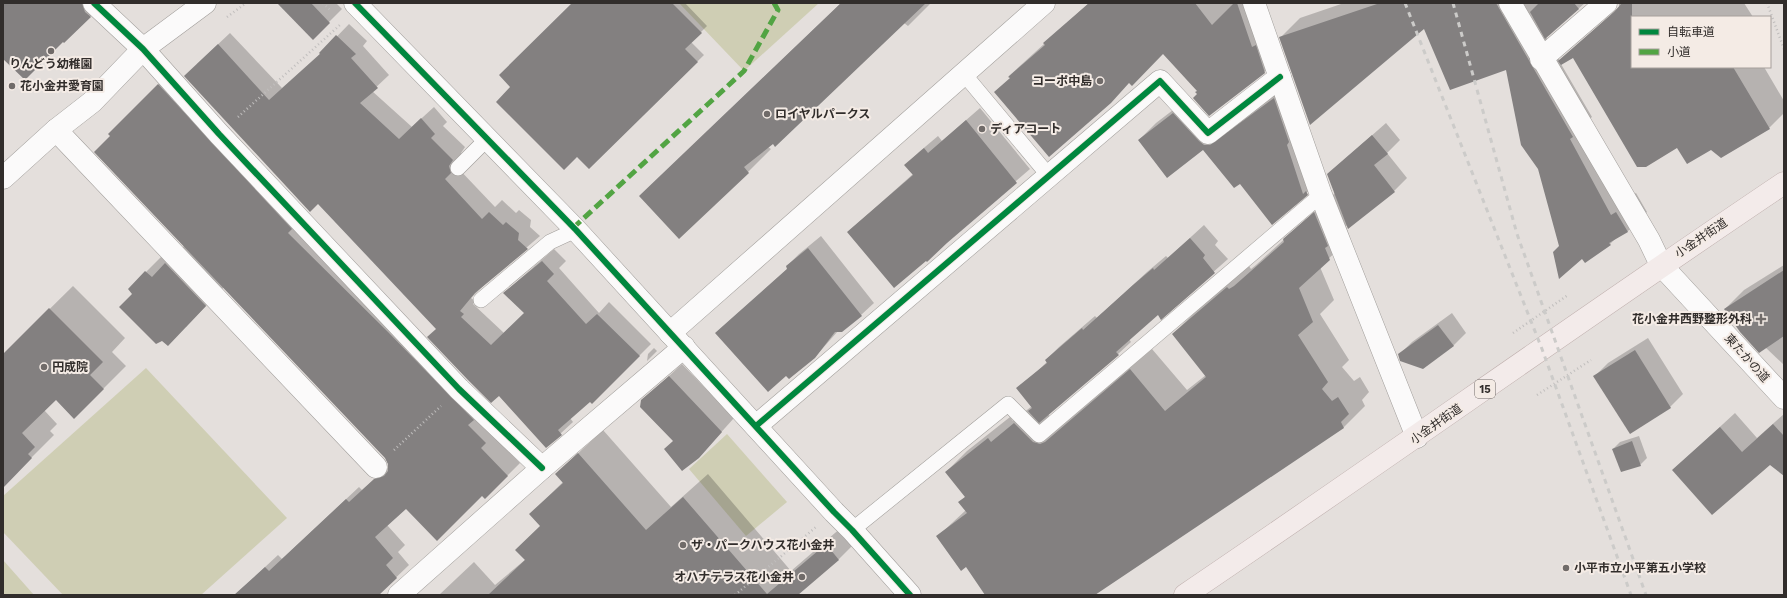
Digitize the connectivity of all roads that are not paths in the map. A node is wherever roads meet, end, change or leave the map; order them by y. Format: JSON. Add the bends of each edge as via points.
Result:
{"nodes":[{"id":1,"x":94,"y":3,"type":"edge"},
{"id":2,"x":205,"y":3,"type":"edge"},
{"id":3,"x":1044,"y":3,"type":"edge"},
{"id":4,"x":1254,"y":3,"type":"edge"},
{"id":5,"x":1510,"y":3,"type":"edge"},
{"id":6,"x":1606,"y":3,"type":"edge"},
{"id":7,"x":357,"y":5,"type":"edge"},
{"id":8,"x":142,"y":49,"type":"junction"},
{"id":9,"x":1541,"y":58,"type":"junction"},
{"id":10,"x":964,"y":74,"type":"junction"},
{"id":11,"x":1280,"y":77,"type":"junction"},
{"id":12,"x":56,"y":130,"type":"junction"},
{"id":13,"x":486,"y":139,"type":"junction"},
{"id":14,"x":458,"y":168,"type":"dead end"},
{"id":15,"x":1049,"y":176,"type":"junction"},
{"id":16,"x":3,"y":178,"type":"edge"},
{"id":17,"x":1784,"y":183,"type":"edge"},
{"id":18,"x":1321,"y":196,"type":"junction"},
{"id":19,"x":576,"y":230,"type":"junction"},
{"id":20,"x":1661,"y":265,"type":"junction"},
{"id":21,"x":482,"y":300,"type":"dead end"},
{"id":22,"x":677,"y":340,"type":"junction"},
{"id":23,"x":1784,"y":398,"type":"edge"},
{"id":24,"x":756,"y":426,"type":"junction"},
{"id":25,"x":1417,"y":437,"type":"junction"},
{"id":26,"x":376,"y":467,"type":"road end"},
{"id":27,"x":542,"y":468,"type":"junction"},
{"id":28,"x":852,"y":530,"type":"junction"},
{"id":29,"x":399,"y":595,"type":"edge"},
{"id":30,"x":910,"y":595,"type":"edge"},
{"id":31,"x":1185,"y":595,"type":"edge"}],
"edges":[{"from":1,"to":8,"type":"street"},
{"from":2,"to":8,"type":"street"},
{"from":3,"to":10,"type":"street"},
{"from":4,"to":11,"type":"street"},
{"from":5,"to":9,"type":"street","name":"東たかの道"},
{"from":6,"to":9,"type":"street"},
{"from":7,"to":13,"type":"street"},
{"from":8,"to":12,"type":"street","via":[[92,102]]},
{"from":8,"to":27,"type":"street","via":[[459,389]]},
{"from":9,"to":20,"type":"street","name":"東たかの道","via":[[1649,240]]},
{"from":10,"to":15,"type":"lane"},
{"from":10,"to":22,"type":"street"},
{"from":11,"to":15,"type":"street","via":[[1208,133],[1160,80]]},
{"from":11,"to":18,"type":"street"},
{"from":12,"to":16,"type":"street"},
{"from":12,"to":26,"type":"street"},
{"from":13,"to":14,"type":"lane"},
{"from":13,"to":19,"type":"street"},
{"from":15,"to":24,"type":"street"},
{"from":17,"to":20,"type":"main road","name":"小金井街道","number":"15"},
{"from":18,"to":25,"type":"street"},
{"from":18,"to":28,"type":"lane","via":[[1039,435],[1008,404]]},
{"from":19,"to":21,"type":"lane","via":[[550,242]]},
{"from":19,"to":22,"type":"street"},
{"from":20,"to":23,"type":"street","name":"東たかの道"},
{"from":20,"to":25,"type":"main road","name":"小金井街道","number":"15"},
{"from":22,"to":24,"type":"street"},
{"from":22,"to":27,"type":"street"},
{"from":24,"to":28,"type":"street"},
{"from":25,"to":31,"type":"main road","name":"小金井街道","number":"15"},
{"from":27,"to":29,"type":"street"},
{"from":28,"to":30,"type":"street"}]}
